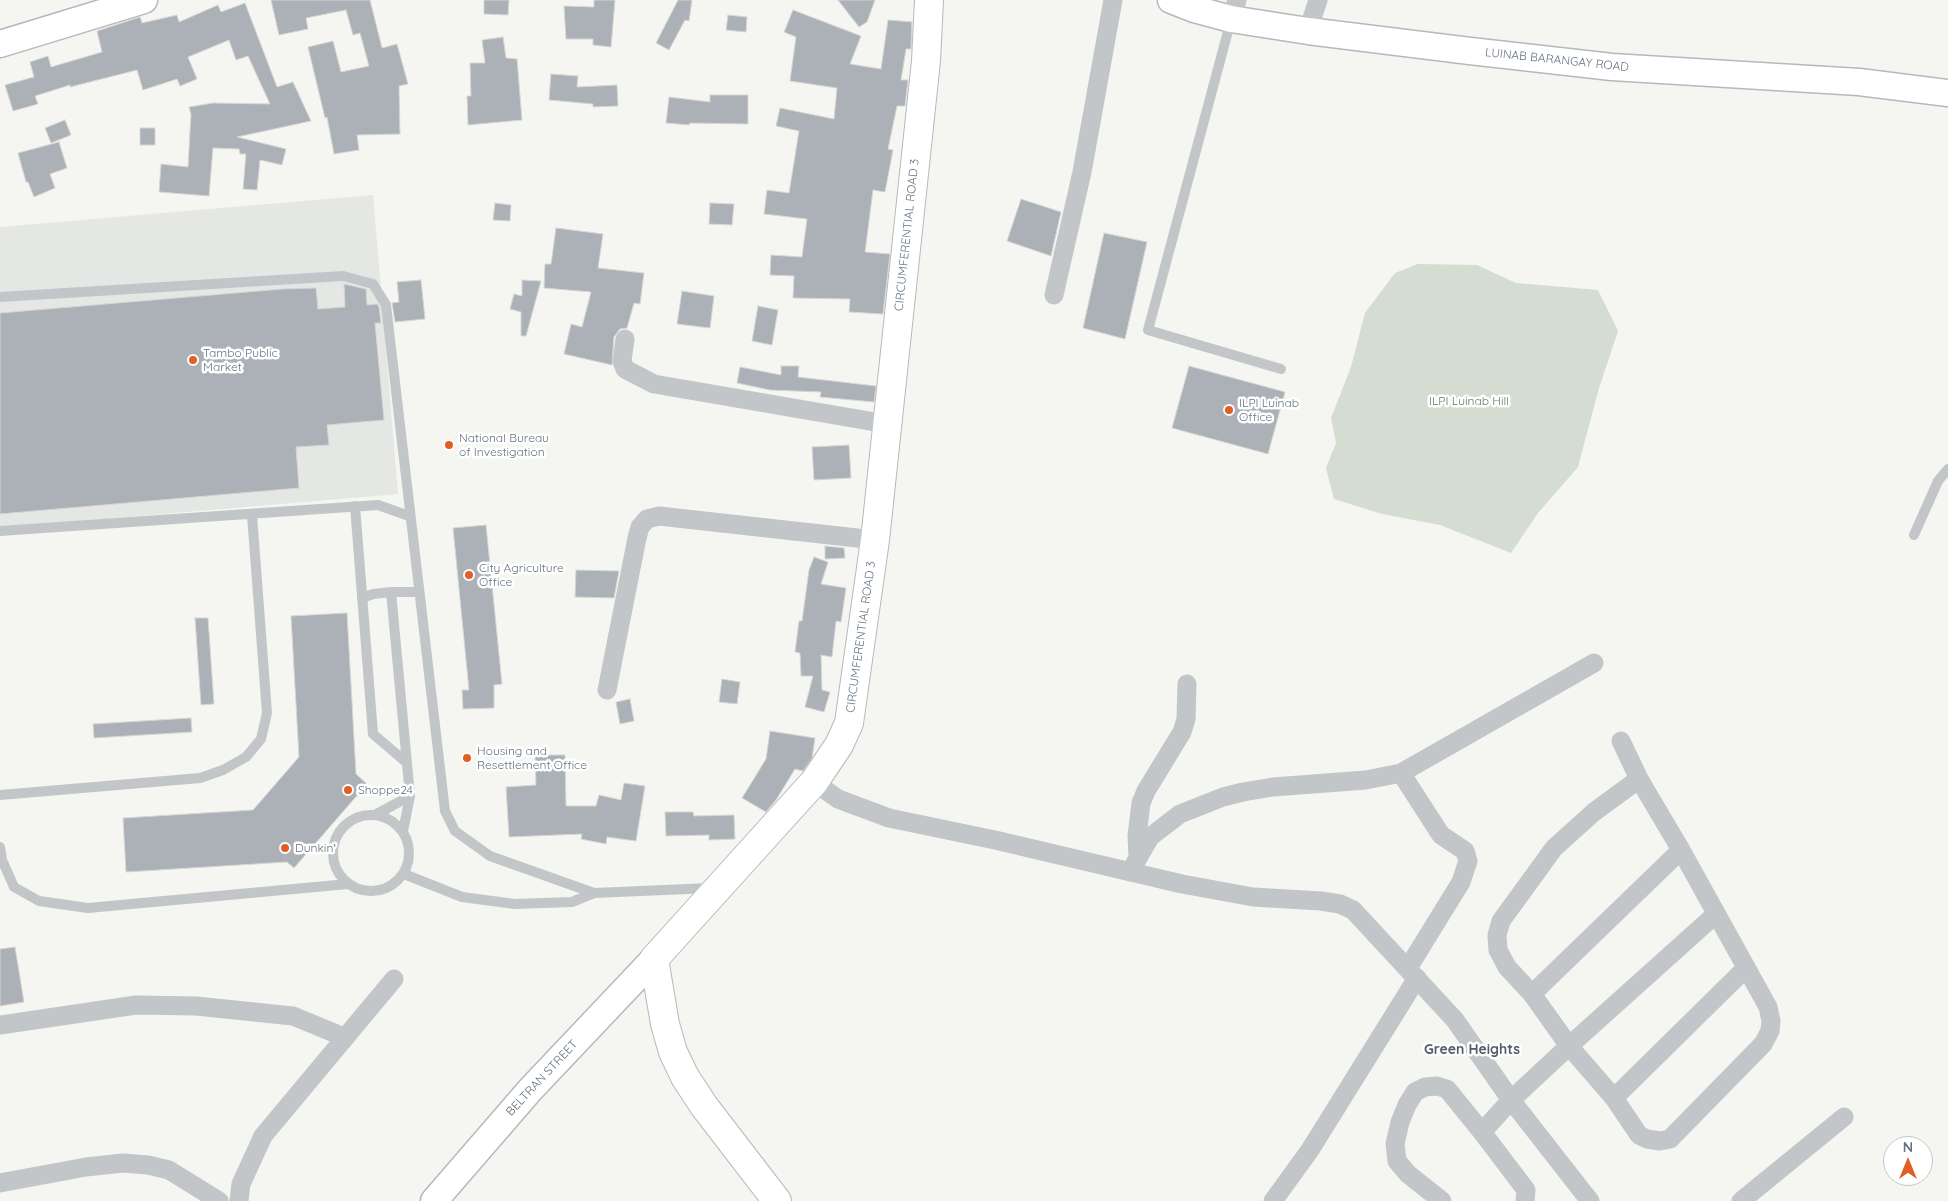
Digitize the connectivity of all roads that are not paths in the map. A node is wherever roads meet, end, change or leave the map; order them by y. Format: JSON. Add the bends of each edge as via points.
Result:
{"nodes":[{"id":1,"x":144,"y":0,"type":"edge"},
{"id":2,"x":929,"y":0,"type":"edge"},
{"id":3,"x":1113,"y":0,"type":"edge"},
{"id":4,"x":1171,"y":0,"type":"edge"},
{"id":5,"x":1318,"y":0,"type":"edge"},
{"id":6,"x":1234,"y":9,"type":"edge"},
{"id":7,"x":1308,"y":31,"type":"junction"},
{"id":8,"x":0,"y":44,"type":"edge"},
{"id":9,"x":1948,"y":93,"type":"edge"},
{"id":10,"x":1054,"y":295,"type":"dead end"},
{"id":11,"x":0,"y":297,"type":"edge"},
{"id":12,"x":625,"y":339,"type":"dead end"},
{"id":13,"x":1282,"y":369,"type":"dead end"},
{"id":14,"x":887,"y":424,"type":"junction"},
{"id":15,"x":1948,"y":469,"type":"edge"},
{"id":16,"x":355,"y":506,"type":"junction"},
{"id":17,"x":252,"y":515,"type":"junction"},
{"id":18,"x":410,"y":516,"type":"junction"},
{"id":19,"x":0,"y":531,"type":"edge"},
{"id":20,"x":1914,"y":535,"type":"dead end"},
{"id":21,"x":875,"y":540,"type":"junction"},
{"id":22,"x":391,"y":592,"type":"junction"},
{"id":23,"x":419,"y":592,"type":"junction"},
{"id":24,"x":362,"y":598,"type":"junction"},
{"id":25,"x":1594,"y":663,"type":"dead end"},
{"id":26,"x":1187,"y":684,"type":"dead end"},
{"id":27,"x":607,"y":690,"type":"dead end"},
{"id":28,"x":1621,"y":741,"type":"dead end"},
{"id":29,"x":406,"y":763,"type":"junction"},
{"id":30,"x":1401,"y":773,"type":"junction"},
{"id":31,"x":1638,"y":779,"type":"junction"},
{"id":32,"x":814,"y":782,"type":"junction"},
{"id":33,"x":0,"y":795,"type":"edge"},
{"id":34,"x":410,"y":796,"type":"junction"},
{"id":35,"x":375,"y":815,"type":"junction"},
{"id":36,"x":403,"y":832,"type":"junction"},
{"id":37,"x":0,"y":847,"type":"edge"},
{"id":38,"x":1681,"y":850,"type":"junction"},
{"id":39,"x":1134,"y":864,"type":"junction"},
{"id":40,"x":404,"y":874,"type":"junction"},
{"id":41,"x":348,"y":884,"type":"junction"},
{"id":42,"x":719,"y":888,"type":"junction"},
{"id":43,"x":594,"y":893,"type":"junction"},
{"id":44,"x":1716,"y":914,"type":"junction"},
{"id":45,"x":654,"y":959,"type":"junction"},
{"id":46,"x":1746,"y":968,"type":"junction"},
{"id":47,"x":1412,"y":973,"type":"junction"},
{"id":48,"x":394,"y":979,"type":"dead end"},
{"id":49,"x":1532,"y":994,"type":"junction"},
{"id":50,"x":0,"y":1025,"type":"edge"},
{"id":51,"x":344,"y":1037,"type":"junction"},
{"id":52,"x":1569,"y":1046,"type":"junction"},
{"id":53,"x":1614,"y":1098,"type":"junction"},
{"id":54,"x":1511,"y":1100,"type":"junction"},
{"id":55,"x":1844,"y":1117,"type":"dead end"},
{"id":56,"x":1482,"y":1132,"type":"junction"},
{"id":57,"x":0,"y":1183,"type":"edge"},
{"id":58,"x":219,"y":1201,"type":"edge"},
{"id":59,"x":239,"y":1201,"type":"edge"},
{"id":60,"x":434,"y":1201,"type":"edge"},
{"id":61,"x":776,"y":1201,"type":"edge"},
{"id":62,"x":1273,"y":1201,"type":"edge"},
{"id":63,"x":1442,"y":1201,"type":"edge"},
{"id":64,"x":1525,"y":1201,"type":"edge"},
{"id":65,"x":1590,"y":1201,"type":"edge"},
{"id":66,"x":1741,"y":1201,"type":"edge"}],
"edges":[{"from":1,"to":8,"type":"street"},
{"from":2,"to":14,"type":"main road","name":"CIRCUMFERENTIAL ROAD 3","via":[[926,61]]},
{"from":3,"to":10,"type":"street","via":[[1082,172]]},
{"from":4,"to":6,"type":"street","name":"LUINAB BARANGAY ROAD","via":[[1194,9]]},
{"from":5,"to":7,"type":"street"},
{"from":6,"to":7,"type":"street","name":"LUINAB BARANGAY ROAD"},
{"from":6,"to":13,"type":"lane","via":[[1148,330]]},
{"from":7,"to":9,"type":"street","name":"LUINAB BARANGAY ROAD","via":[[1612,67],[1859,82]]},
{"from":11,"to":18,"type":"lane","via":[[343,276],[373,284],[386,305]]},
{"from":12,"to":14,"type":"street","via":[[622,361],[625,369],[654,384]]},
{"from":14,"to":21,"type":"main road","name":"CIRCUMFERENTIAL ROAD 3"},
{"from":15,"to":20,"type":"lane","via":[[1938,481]]},
{"from":16,"to":17,"type":"lane"},
{"from":16,"to":18,"type":"lane","via":[[378,506]]},
{"from":16,"to":24,"type":"lane"},
{"from":17,"to":19,"type":"lane"},
{"from":17,"to":33,"type":"lane","via":[[267,713],[261,739],[246,757],[200,778]]},
{"from":18,"to":23,"type":"lane"},
{"from":21,"to":27,"type":"street","via":[[659,516],[647,519],[637,538]]},
{"from":21,"to":32,"type":"main road","name":"CIRCUMFERENTIAL ROAD 3","via":[[849,722],[839,745]]},
{"from":22,"to":23,"type":"lane"},
{"from":22,"to":24,"type":"lane"},
{"from":22,"to":29,"type":"lane"},
{"from":23,"to":43,"type":"lane","via":[[445,811],[455,831],[490,856]]},
{"from":24,"to":29,"type":"lane","via":[[373,734]]},
{"from":25,"to":30,"type":"street"},
{"from":26,"to":39,"type":"street","via":[[1186,719],[1182,732],[1141,803]]},
{"from":28,"to":31,"type":"street"},
{"from":29,"to":34,"type":"lane"},
{"from":30,"to":39,"type":"street","via":[[1366,780],[1273,787],[1223,797],[1167,822],[1150,836]]},
{"from":30,"to":47,"type":"street","via":[[1441,835],[1465,851],[1468,862],[1461,882]]},
{"from":31,"to":38,"type":"street"},
{"from":31,"to":49,"type":"street","via":[[1554,848],[1501,921],[1496,934],[1498,950],[1507,967]]},
{"from":32,"to":39,"type":"street","via":[[838,799],[880,815]]},
{"from":32,"to":42,"type":"main road","name":"CIRCUMFERENTIAL ROAD 3"},
{"from":34,"to":35,"type":"lane"},
{"from":34,"to":36,"type":"lane"},
{"from":35,"to":36,"type":"lane","via":[[391,820]]},
{"from":35,"to":41,"type":"lane","via":[[351,820],[336,839],[334,864]]},
{"from":36,"to":40,"type":"lane","via":[[409,845],[409,860]]},
{"from":37,"to":41,"type":"lane","via":[[14,887],[39,901],[88,908]]},
{"from":38,"to":44,"type":"street"},
{"from":38,"to":49,"type":"street"},
{"from":39,"to":47,"type":"street","via":[[1182,884],[1253,897],[1340,904],[1353,910]]},
{"from":40,"to":41,"type":"lane","via":[[395,884],[372,892]]},
{"from":40,"to":43,"type":"lane","via":[[462,896],[515,904],[572,902]]},
{"from":42,"to":43,"type":"lane"},
{"from":42,"to":45,"type":"main road","name":"CIRCUMFERENTIAL ROAD 3"},
{"from":44,"to":46,"type":"street"},
{"from":44,"to":52,"type":"street"},
{"from":45,"to":60,"type":"street","name":"BELTRAN STREET","via":[[524,1097]]},
{"from":45,"to":61,"type":"main road","via":[[673,1052],[704,1106]]},
{"from":46,"to":53,"type":"street"},
{"from":46,"to":53,"type":"street","via":[[1768,1007],[1770,1031],[1763,1044],[1670,1138],[1660,1142],[1638,1135]]},
{"from":47,"to":54,"type":"street","via":[[1455,1020]]},
{"from":47,"to":62,"type":"street","via":[[1310,1150]]},
{"from":48,"to":51,"type":"street"},
{"from":49,"to":52,"type":"street"},
{"from":50,"to":51,"type":"street","via":[[136,1005],[196,1006],[293,1016]]},
{"from":51,"to":59,"type":"street","via":[[263,1136],[242,1184]]},
{"from":52,"to":53,"type":"street"},
{"from":52,"to":54,"type":"street"},
{"from":54,"to":56,"type":"street"},
{"from":54,"to":65,"type":"street"},
{"from":55,"to":66,"type":"street"},
{"from":56,"to":63,"type":"street","via":[[1446,1089],[1425,1087],[1416,1092],[1407,1105],[1395,1144],[1397,1161]]},
{"from":56,"to":64,"type":"street","via":[[1526,1190]]},
{"from":57,"to":58,"type":"street","via":[[86,1167],[148,1165],[169,1170]]}]}
